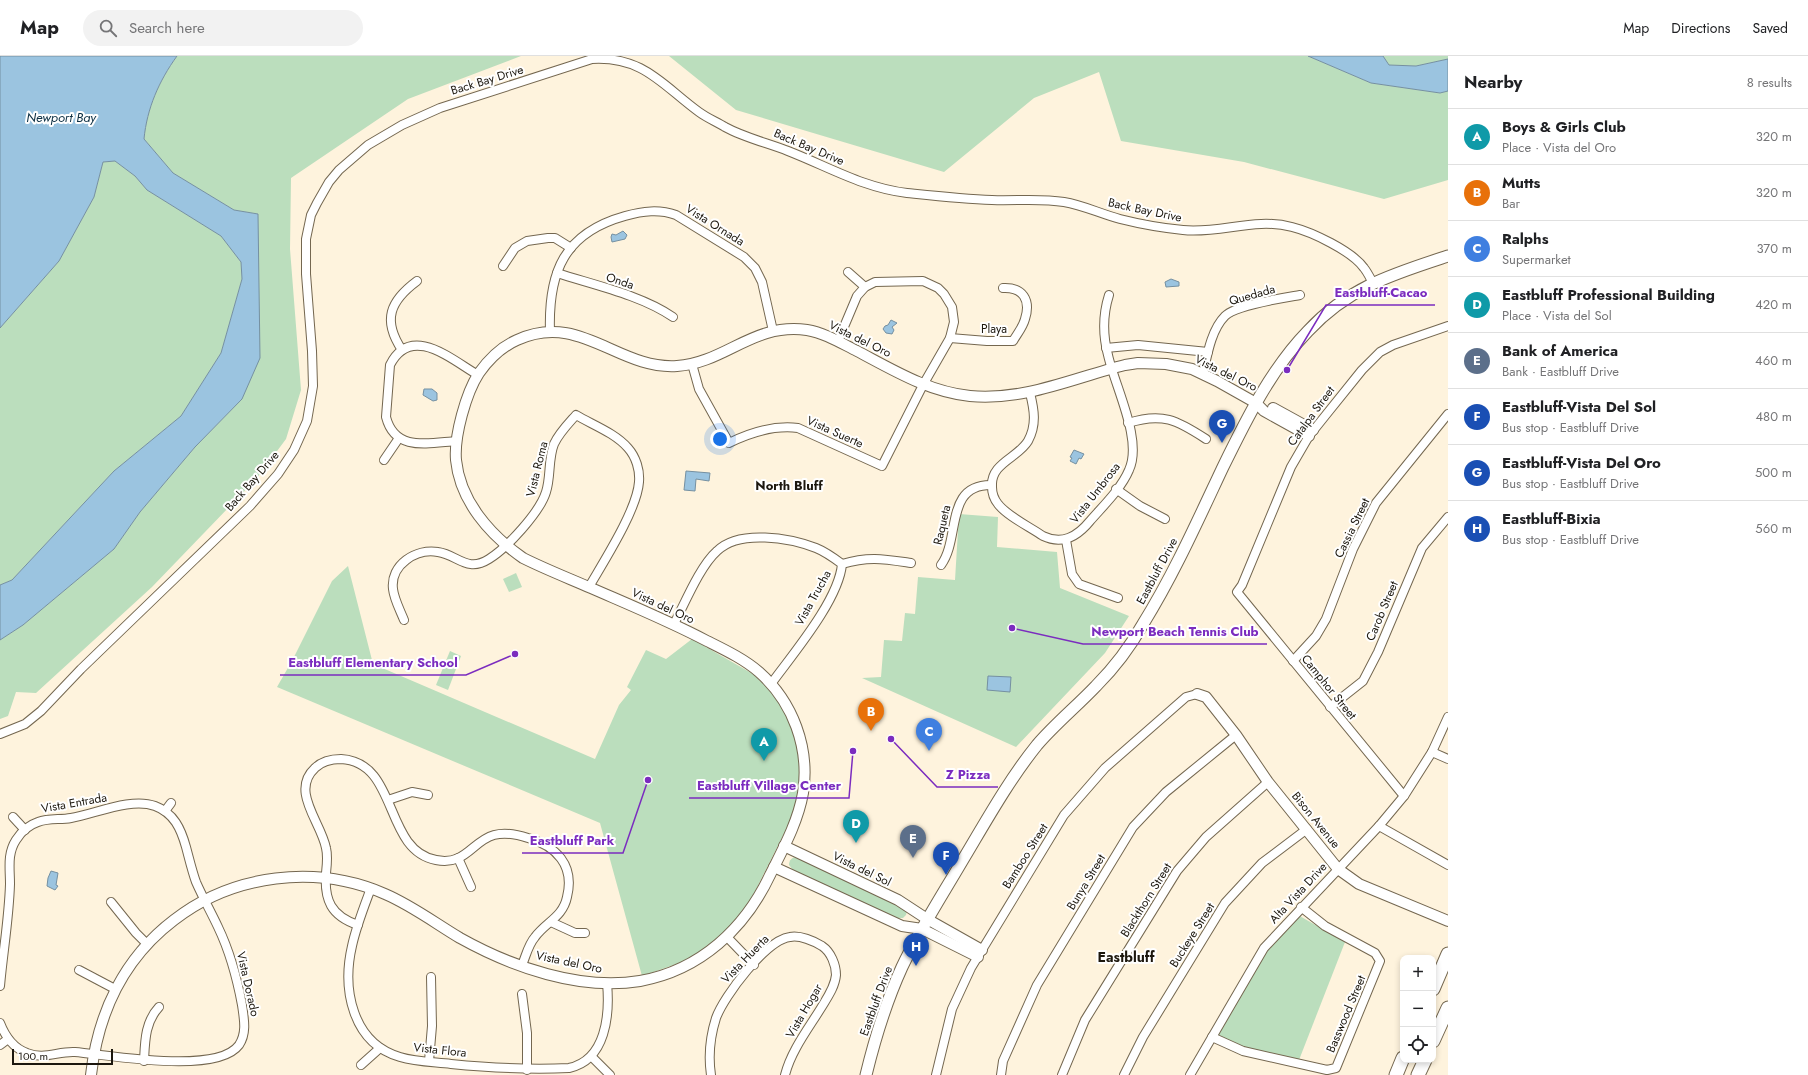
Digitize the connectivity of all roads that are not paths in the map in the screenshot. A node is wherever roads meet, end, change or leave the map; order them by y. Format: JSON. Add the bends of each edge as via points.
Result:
{"nodes":[{"id":1,"x":571,"y":248,"type":"junction"},
{"id":2,"x":1448,"y":256,"type":"edge"},
{"id":3,"x":503,"y":266,"type":"dead end"},
{"id":4,"x":848,"y":272,"type":"dead end"},
{"id":5,"x":557,"y":273,"type":"junction"},
{"id":6,"x":417,"y":281,"type":"dead end"},
{"id":7,"x":1373,"y":283,"type":"junction"},
{"id":8,"x":865,"y":287,"type":"junction"},
{"id":9,"x":1003,"y":288,"type":"dead end"},
{"id":10,"x":1109,"y":295,"type":"dead end"},
{"id":11,"x":1300,"y":296,"type":"dead end"},
{"id":12,"x":673,"y":318,"type":"dead end"},
{"id":13,"x":1448,"y":326,"type":"edge"},
{"id":14,"x":773,"y":331,"type":"junction"},
{"id":15,"x":550,"y":332,"type":"junction"},
{"id":16,"x":950,"y":338,"type":"junction"},
{"id":17,"x":838,"y":341,"type":"junction"},
{"id":18,"x":1106,"y":348,"type":"junction"},
{"id":19,"x":402,"y":350,"type":"junction"},
{"id":20,"x":1208,"y":352,"type":"junction"},
{"id":21,"x":692,"y":364,"type":"junction"},
{"id":22,"x":1111,"y":369,"type":"junction"},
{"id":23,"x":1203,"y":374,"type":"junction"},
{"id":24,"x":478,"y":375,"type":"junction"},
{"id":25,"x":923,"y":385,"type":"junction"},
{"id":26,"x":1030,"y":393,"type":"junction"},
{"id":27,"x":1256,"y":403,"type":"junction"},
{"id":28,"x":1448,"y":414,"type":"edge"},
{"id":29,"x":1128,"y":423,"type":"junction"},
{"id":30,"x":1311,"y":433,"type":"junction"},
{"id":31,"x":399,"y":438,"type":"junction"},
{"id":32,"x":1206,"y":439,"type":"dead end"},
{"id":33,"x":456,"y":442,"type":"junction"},
{"id":34,"x":384,"y":460,"type":"dead end"},
{"id":35,"x":992,"y":485,"type":"junction"},
{"id":36,"x":1116,"y":489,"type":"junction"},
{"id":37,"x":1448,"y":517,"type":"edge"},
{"id":38,"x":1165,"y":519,"type":"dead end"},
{"id":39,"x":1066,"y":540,"type":"junction"},
{"id":40,"x":506,"y":545,"type":"junction"},
{"id":41,"x":911,"y":563,"type":"dead end"},
{"id":42,"x":842,"y":564,"type":"junction"},
{"id":43,"x":940,"y":565,"type":"dead end"},
{"id":44,"x":589,"y":587,"type":"junction"},
{"id":45,"x":1236,"y":592,"type":"joint"},
{"id":46,"x":1118,"y":598,"type":"dead end"},
{"id":47,"x":404,"y":620,"type":"dead end"},
{"id":48,"x":674,"y":624,"type":"junction"},
{"id":49,"x":1293,"y":661,"type":"junction"},
{"id":50,"x":771,"y":684,"type":"junction"},
{"id":51,"x":1197,"y":694,"type":"joint"},
{"id":52,"x":1330,"y":707,"type":"junction"},
{"id":53,"x":1448,"y":717,"type":"edge"},
{"id":54,"x":0,"y":734,"type":"edge"},
{"id":55,"x":1236,"y":735,"type":"junction"},
{"id":56,"x":1432,"y":752,"type":"junction"},
{"id":57,"x":1448,"y":759,"type":"edge"},
{"id":58,"x":1268,"y":782,"type":"junction"},
{"id":59,"x":428,"y":795,"type":"dead end"},
{"id":60,"x":1404,"y":796,"type":"junction"},
{"id":61,"x":388,"y":800,"type":"junction"},
{"id":62,"x":171,"y":803,"type":"dead end"},
{"id":63,"x":166,"y":811,"type":"junction"},
{"id":64,"x":13,"y":817,"type":"dead end"},
{"id":65,"x":1379,"y":826,"type":"junction"},
{"id":66,"x":1307,"y":829,"type":"junction"},
{"id":67,"x":25,"y":830,"type":"junction"},
{"id":68,"x":784,"y":846,"type":"junction"},
{"id":69,"x":458,"y":858,"type":"junction"},
{"id":70,"x":1448,"y":865,"type":"edge"},
{"id":71,"x":774,"y":867,"type":"junction"},
{"id":72,"x":1338,"y":869,"type":"junction"},
{"id":73,"x":326,"y":878,"type":"junction"},
{"id":74,"x":472,"y":887,"type":"dead end"},
{"id":75,"x":371,"y":888,"type":"junction"},
{"id":76,"x":205,"y":900,"type":"junction"},
{"id":77,"x":111,"y":902,"type":"dead end"},
{"id":78,"x":1301,"y":907,"type":"junction"},
{"id":79,"x":1448,"y":921,"type":"edge"},
{"id":80,"x":551,"y":922,"type":"junction"},
{"id":81,"x":925,"y":924,"type":"junction"},
{"id":82,"x":358,"y":925,"type":"junction"},
{"id":83,"x":585,"y":933,"type":"dead end"},
{"id":84,"x":727,"y":937,"type":"junction"},
{"id":85,"x":791,"y":937,"type":"joint"},
{"id":86,"x":147,"y":944,"type":"junction"},
{"id":87,"x":980,"y":954,"type":"junction"},
{"id":88,"x":1448,"y":954,"type":"edge"},
{"id":89,"x":522,"y":965,"type":"junction"},
{"id":90,"x":754,"y":965,"type":"junction"},
{"id":91,"x":79,"y":970,"type":"dead end"},
{"id":92,"x":431,"y":977,"type":"dead end"},
{"id":93,"x":1436,"y":982,"type":"edge"},
{"id":94,"x":607,"y":983,"type":"junction"},
{"id":95,"x":0,"y":986,"type":"edge"},
{"id":96,"x":115,"y":989,"type":"junction"},
{"id":97,"x":522,"y":994,"type":"dead end"},
{"id":98,"x":159,"y":1007,"type":"dead end"},
{"id":99,"x":1448,"y":1008,"type":"edge"},
{"id":100,"x":0,"y":1023,"type":"edge"},
{"id":101,"x":1436,"y":1035,"type":"edge"},
{"id":102,"x":1212,"y":1037,"type":"junction"},
{"id":103,"x":8,"y":1039,"type":"junction"},
{"id":104,"x":0,"y":1045,"type":"edge"},
{"id":105,"x":380,"y":1048,"type":"junction"},
{"id":106,"x":93,"y":1055,"type":"junction"},
{"id":107,"x":592,"y":1057,"type":"junction"},
{"id":108,"x":144,"y":1061,"type":"junction"},
{"id":109,"x":429,"y":1061,"type":"junction"},
{"id":110,"x":1401,"y":1063,"type":"edge"},
{"id":111,"x":1424,"y":1063,"type":"edge"},
{"id":112,"x":361,"y":1065,"type":"dead end"},
{"id":113,"x":527,"y":1070,"type":"junction"},
{"id":114,"x":91,"y":1075,"type":"edge"},
{"id":115,"x":610,"y":1075,"type":"edge"},
{"id":116,"x":710,"y":1075,"type":"edge"},
{"id":117,"x":785,"y":1075,"type":"edge"},
{"id":118,"x":866,"y":1075,"type":"edge"},
{"id":119,"x":936,"y":1075,"type":"edge"},
{"id":120,"x":1001,"y":1075,"type":"edge"},
{"id":121,"x":1062,"y":1075,"type":"edge"},
{"id":122,"x":1124,"y":1075,"type":"edge"},
{"id":123,"x":1190,"y":1075,"type":"edge"},
{"id":124,"x":1396,"y":1075,"type":"edge"},
{"id":125,"x":1418,"y":1075,"type":"edge"}],
"edges":[{"from":1,"to":3,"type":"street","via":[[555,238],[527,241],[515,248]]},
{"from":1,"to":5,"type":"street","name":"Vista Ornada"},
{"from":1,"to":14,"type":"street","name":"Vista Ornada","via":[[592,229],[618,218],[651,210],[676,215],[744,257],[755,268],[762,282]]},
{"from":2,"to":7,"type":"main road","name":"Eastbluff Drive","via":[[1407,268]]},
{"from":4,"to":8,"type":"street"},
{"from":5,"to":12,"type":"street","name":"Onda","via":[[636,299]]},
{"from":5,"to":15,"type":"street","name":"Vista Ornada","via":[[551,296]]},
{"from":6,"to":19,"type":"street","via":[[398,297],[393,309],[392,328]]},
{"from":7,"to":27,"type":"main road","name":"Eastbluff Drive","via":[[1346,298],[1310,328],[1288,354]]},
{"from":7,"to":54,"type":"street","name":"Back Bay Drive","via":[[1357,260],[1336,246],[1316,235],[1284,225],[1255,223],[1205,231],[1183,230],[1119,219],[1078,205],[1053,200],[970,199],[897,192],[868,186],[805,157],[727,128],[700,113],[648,68],[625,58],[612,56],[592,59],[458,101],[409,122],[368,145],[329,182],[317,203],[308,227],[305,252],[312,351],[311,400],[304,430],[288,460],[250,506],[81,669],[37,715],[25,724]]},
{"from":8,"to":16,"type":"street","via":[[881,281],[916,280],[931,284],[944,294],[952,307],[954,322]]},
{"from":8,"to":17,"type":"street","via":[[857,296]]},
{"from":9,"to":16,"type":"street","name":"Playa","via":[[1012,287],[1025,298],[1026,318],[1013,340],[981,341]]},
{"from":10,"to":18,"type":"street","name":"Vista Umbrosa","via":[[1105,317]]},
{"from":11,"to":20,"type":"street","name":"Quedada","via":[[1231,311],[1222,320]]},
{"from":13,"to":30,"type":"street","name":"Catalpa Street","via":[[1400,342],[1380,352],[1362,370]]},
{"from":14,"to":17,"type":"street","name":"Vista del Oro","via":[[807,330]]},
{"from":14,"to":21,"type":"street","name":"Vista del Oro","via":[[755,336]]},
{"from":15,"to":21,"type":"street","name":"Vista del Oro","via":[[586,337],[653,364]]},
{"from":15,"to":24,"type":"street","name":"Vista del Oro","via":[[523,337],[511,343],[489,360]]},
{"from":16,"to":25,"type":"street"},
{"from":17,"to":25,"type":"street","name":"Vista del Oro"},
{"from":18,"to":20,"type":"street","via":[[1138,345]]},
{"from":18,"to":22,"type":"street","name":"Vista Umbrosa"},
{"from":19,"to":24,"type":"street","via":[[414,345],[427,346]]},
{"from":19,"to":31,"type":"street","via":[[393,359],[388,371],[385,411],[388,424]]},
{"from":20,"to":23,"type":"street","name":"Quedada"},
{"from":21,"to":25,"type":"street","name":"Vista Suerte","via":[[699,389],[729,443],[766,429],[798,428],[882,466]]},
{"from":22,"to":23,"type":"street","name":"Vista del Oro","via":[[1138,363],[1152,363],[1179,366]]},
{"from":22,"to":26,"type":"street","name":"Vista del Oro"},
{"from":22,"to":29,"type":"street","name":"Vista Umbrosa"},
{"from":23,"to":27,"type":"street","name":"Vista del Oro"},
{"from":24,"to":33,"type":"street","name":"Vista del Oro","via":[[471,389]]},
{"from":25,"to":26,"type":"street","name":"Vista del Oro","via":[[969,396],[998,397]]},
{"from":26,"to":35,"type":"street","via":[[1034,415],[1031,434],[1022,449],[998,468]]},
{"from":27,"to":30,"type":"street","name":"Vista del Oro","via":[[1264,411]]},
{"from":27,"to":81,"type":"main road","name":"Eastbluff Drive","via":[[1164,589],[1141,628],[1118,661],[1050,731],[1022,766]]},
{"from":28,"to":49,"type":"street","name":"Cassia Street","via":[[1376,503],[1353,549],[1326,619],[1316,636]]},
{"from":29,"to":32,"type":"street","via":[[1149,418],[1168,419],[1185,425]]},
{"from":29,"to":36,"type":"street","name":"Vista Umbrosa","via":[[1134,445],[1133,455],[1129,470]]},
{"from":30,"to":45,"type":"street","name":"Catalpa Street","via":[[1286,477],[1242,585]]},
{"from":31,"to":33,"type":"street","via":[[414,443]]},
{"from":31,"to":34,"type":"street"},
{"from":33,"to":40,"type":"street","name":"Vista del Oro","via":[[457,467],[469,501],[488,528]]},
{"from":35,"to":39,"type":"street","via":[[995,498],[1002,508],[1043,536],[1054,540]]},
{"from":35,"to":43,"type":"street","name":"Raqueta","via":[[978,486],[962,499],[946,558]]},
{"from":36,"to":38,"type":"street"},
{"from":36,"to":39,"type":"street","name":"Vista Umbrosa","via":[[1084,529]]},
{"from":37,"to":52,"type":"street","name":"Carob Street","via":[[1422,548],[1363,681]]},
{"from":39,"to":46,"type":"street","via":[[1072,574],[1079,584]]},
{"from":40,"to":44,"type":"street","name":"Vista del Oro","via":[[536,565]]},
{"from":40,"to":44,"type":"street","name":"Vista Roma","via":[[542,503],[549,483],[554,445],[558,436],[576,415],[624,444],[634,457],[640,476],[638,490],[625,522]]},
{"from":40,"to":47,"type":"street","via":[[490,559],[477,564],[463,563],[445,553],[436,552],[419,554],[407,559],[394,574],[392,588]]},
{"from":41,"to":42,"type":"street","via":[[876,558]]},
{"from":42,"to":48,"type":"street","name":"Vista Trucha","via":[[825,552],[799,543],[755,538],[734,540],[710,558]]},
{"from":42,"to":50,"type":"street","name":"Vista Trucha","via":[[842,571],[826,605]]},
{"from":44,"to":48,"type":"street","name":"Vista del Oro"},
{"from":45,"to":49,"type":"street","name":"Camphor Street"},
{"from":48,"to":50,"type":"street","name":"Vista del Oro","via":[[740,658]]},
{"from":49,"to":52,"type":"street","name":"Camphor Street"},
{"from":50,"to":68,"type":"street","name":"Vista del Oro","via":[[784,702],[796,727],[804,767],[799,808]]},
{"from":51,"to":55,"type":"street","name":"Bison Avenue","via":[[1206,697]]},
{"from":51,"to":87,"type":"street","name":"Bamboo Street","via":[[1186,697],[1105,768],[1064,815]]},
{"from":52,"to":60,"type":"street","name":"Camphor Street"},
{"from":53,"to":56,"type":"street","name":"Alta Vista Drive"},
{"from":55,"to":58,"type":"street","name":"Bison Avenue"},
{"from":55,"to":120,"type":"street","name":"Bunya Street","via":[[1166,792],[1133,827],[1038,985],[1003,1061]]},
{"from":56,"to":57,"type":"street"},
{"from":56,"to":60,"type":"street","name":"Alta Vista Drive"},
{"from":58,"to":66,"type":"street","name":"Bison Avenue"},
{"from":58,"to":121,"type":"street","name":"Blackthorn Street","via":[[1206,837],[1178,871],[1085,1020]]},
{"from":59,"to":61,"type":"street","via":[[412,792]]},
{"from":60,"to":65,"type":"street","name":"Alta Vista Drive"},
{"from":61,"to":69,"type":"street","via":[[402,833],[415,850],[434,860]]},
{"from":61,"to":73,"type":"street","via":[[370,772],[349,760],[328,760],[312,771],[307,778],[305,794],[326,848]]},
{"from":62,"to":63,"type":"street"},
{"from":63,"to":67,"type":"street","name":"Vista Entrada","via":[[150,804],[133,803],[74,818],[37,822]]},
{"from":63,"to":76,"type":"street","name":"Vista Entrada","via":[[176,821],[182,833],[195,879]]},
{"from":64,"to":67,"type":"street"},
{"from":65,"to":70,"type":"street"},
{"from":65,"to":72,"type":"street","name":"Alta Vista Drive"},
{"from":66,"to":72,"type":"street","name":"Bison Avenue"},
{"from":66,"to":122,"type":"street","name":"Buckeye Street","via":[[1262,863],[1225,903],[1143,1037]]},
{"from":67,"to":95,"type":"street","name":"Vista Entrada","via":[[15,841],[9,856],[10,883]]},
{"from":68,"to":71,"type":"street","name":"Vista del Oro"},
{"from":68,"to":81,"type":"street","name":"Vista del Sol","via":[[898,900]]},
{"from":69,"to":74,"type":"street"},
{"from":69,"to":80,"type":"street","via":[[490,837],[504,834],[520,835],[553,849],[565,864],[569,886],[563,910]]},
{"from":71,"to":81,"type":"street","via":[[902,926]]},
{"from":71,"to":84,"type":"street","name":"Vista del Oro","via":[[752,909]]},
{"from":72,"to":78,"type":"street","name":"Alta Vista Drive"},
{"from":72,"to":79,"type":"street","name":"Bison Avenue","via":[[1359,884]]},
{"from":73,"to":75,"type":"street","name":"Vista del Oro"},
{"from":73,"to":76,"type":"street","name":"Vista del Oro","via":[[295,877],[267,880],[233,888]]},
{"from":73,"to":82,"type":"street","via":[[329,902],[339,916]]},
{"from":75,"to":82,"type":"street","name":"Vista Flora"},
{"from":75,"to":89,"type":"street","name":"Vista del Oro","via":[[404,903],[475,945]]},
{"from":76,"to":86,"type":"street","name":"Vista del Oro","via":[[170,923]]},
{"from":76,"to":108,"type":"street","name":"Vista Dorado","via":[[226,945],[236,978],[245,1024],[243,1039],[233,1052],[220,1058],[180,1062]]},
{"from":77,"to":86,"type":"street"},
{"from":78,"to":102,"type":"street","name":"Alta Vista Drive","via":[[1264,948]]},
{"from":78,"to":102,"type":"street","name":"Basswood Street","via":[[1324,926],[1375,953],[1380,961],[1336,1068],[1327,1070],[1243,1052]]},
{"from":80,"to":83,"type":"street","via":[[575,933]]},
{"from":80,"to":89,"type":"street","via":[[534,938]]},
{"from":81,"to":87,"type":"street"},
{"from":81,"to":118,"type":"main road","name":"Eastbluff Drive","via":[[889,998]]},
{"from":82,"to":105,"type":"street","name":"Vista Flora","via":[[349,959],[350,1002],[364,1032]]},
{"from":84,"to":90,"type":"street"},
{"from":84,"to":94,"type":"street","name":"Vista del Oro","via":[[706,954],[677,970],[641,980]]},
{"from":85,"to":90,"type":"street","name":"Vista Huerta","via":[[777,942]]},
{"from":85,"to":117,"type":"street","name":"Vista Hogar","via":[[811,940],[824,948],[833,960],[836,975],[832,990],[798,1046]]},
{"from":86,"to":96,"type":"street","name":"Vista del Oro"},
{"from":87,"to":119,"type":"street","name":"Bamboo Street","via":[[952,1009]]},
{"from":88,"to":93,"type":"main road"},
{"from":89,"to":94,"type":"street","name":"Vista del Oro","via":[[566,977]]},
{"from":90,"to":116,"type":"street","name":"Vista Huerta","via":[[728,995],[717,1017],[710,1041]]},
{"from":91,"to":96,"type":"street"},
{"from":92,"to":109,"type":"street","via":[[432,1026]]},
{"from":94,"to":107,"type":"street","via":[[606,1021],[600,1043]]},
{"from":96,"to":106,"type":"street","name":"Vista del Oro","via":[[101,1021]]},
{"from":97,"to":113,"type":"street","via":[[527,1032]]},
{"from":98,"to":108,"type":"street","via":[[146,1032]]},
{"from":99,"to":101,"type":"main road"},
{"from":100,"to":103,"type":"street"},
{"from":102,"to":123,"type":"street","name":"Alta Vista Drive"},
{"from":103,"to":104,"type":"street"},
{"from":103,"to":106,"type":"street","via":[[21,1050],[37,1056],[68,1052]]},
{"from":105,"to":109,"type":"street","name":"Vista Flora","via":[[399,1057]]},
{"from":105,"to":112,"type":"street"},
{"from":106,"to":108,"type":"street","name":"Vista Dorado"},
{"from":106,"to":114,"type":"street","name":"Vista del Oro"},
{"from":107,"to":113,"type":"street","name":"Vista Flora","via":[[569,1068]]},
{"from":107,"to":115,"type":"street"},
{"from":109,"to":113,"type":"street","name":"Vista Flora"},
{"from":110,"to":124,"type":"main road"},
{"from":111,"to":125,"type":"main road"}]}
